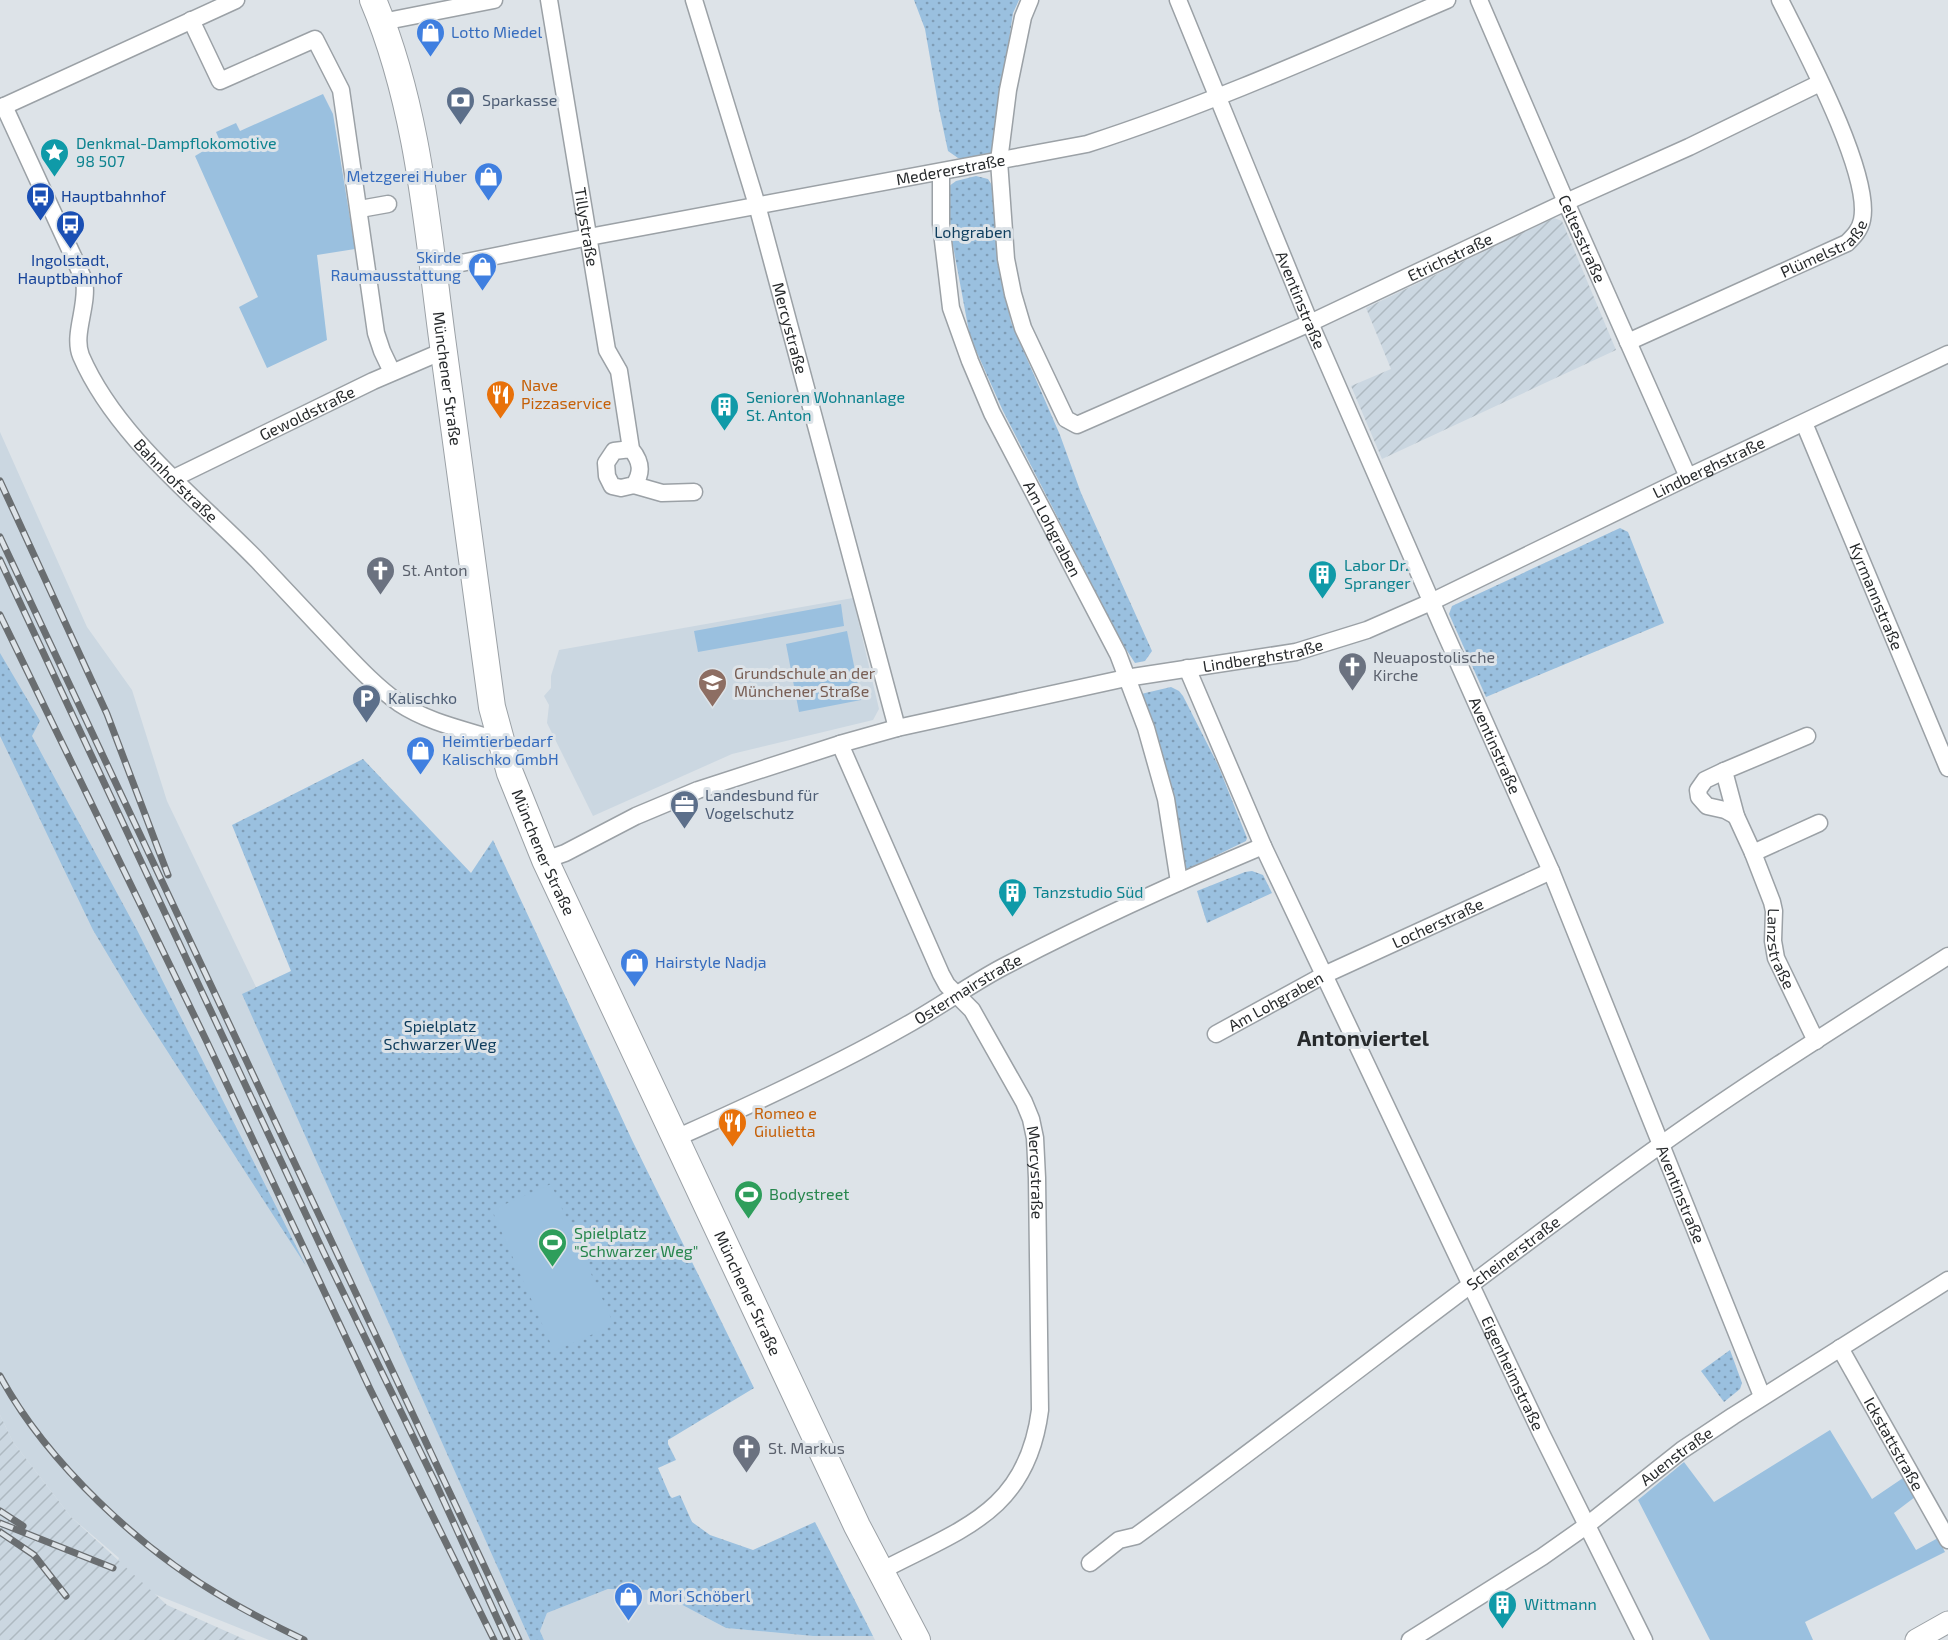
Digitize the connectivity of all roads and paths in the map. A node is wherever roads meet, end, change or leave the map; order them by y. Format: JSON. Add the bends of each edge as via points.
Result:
{"nodes":[{"id":1,"x":236,"y":0,"type":"edge"},
{"id":2,"x":494,"y":0,"type":"edge"},
{"id":3,"x":549,"y":0,"type":"edge"},
{"id":4,"x":694,"y":0,"type":"edge"},
{"id":5,"x":1030,"y":0,"type":"edge"},
{"id":6,"x":1178,"y":0,"type":"edge"},
{"id":7,"x":1447,"y":0,"type":"edge"},
{"id":8,"x":1479,"y":0,"type":"edge"},
{"id":9,"x":1780,"y":0,"type":"edge"},
{"id":10,"x":378,"y":11,"type":"edge"},
{"id":11,"x":191,"y":20,"type":"junction"},
{"id":12,"x":1820,"y":83,"type":"junction"},
{"id":13,"x":1217,"y":98,"type":"junction"},
{"id":14,"x":2,"y":107,"type":"edge"},
{"id":15,"x":999,"y":161,"type":"junction"},
{"id":16,"x":941,"y":172,"type":"junction"},
{"id":17,"x":1566,"y":202,"type":"junction"},
{"id":18,"x":388,"y":204,"type":"dead end"},
{"id":19,"x":757,"y":205,"type":"junction"},
{"id":20,"x":360,"y":209,"type":"junction"},
{"id":21,"x":589,"y":237,"type":"junction"},
{"id":22,"x":432,"y":269,"type":"junction"},
{"id":23,"x":1310,"y":323,"type":"junction"},
{"id":24,"x":1628,"y":342,"type":"junction"},
{"id":25,"x":443,"y":351,"type":"junction"},
{"id":26,"x":1948,"y":354,"type":"edge"},
{"id":27,"x":392,"y":372,"type":"junction"},
{"id":28,"x":1804,"y":423,"type":"junction"},
{"id":29,"x":631,"y":449,"type":"junction"},
{"id":30,"x":1688,"y":477,"type":"junction"},
{"id":31,"x":174,"y":478,"type":"junction"},
{"id":32,"x":634,"y":486,"type":"junction"},
{"id":33,"x":694,"y":492,"type":"dead end"},
{"id":34,"x":1431,"y":602,"type":"junction"},
{"id":35,"x":1187,"y":668,"type":"junction"},
{"id":36,"x":1126,"y":678,"type":"junction"},
{"id":37,"x":897,"y":728,"type":"junction"},
{"id":38,"x":1807,"y":736,"type":"dead end"},
{"id":39,"x":500,"y":741,"type":"junction"},
{"id":40,"x":840,"y":744,"type":"junction"},
{"id":41,"x":1948,"y":768,"type":"edge"},
{"id":42,"x":1724,"y":771,"type":"junction"},
{"id":43,"x":1736,"y":816,"type":"junction"},
{"id":44,"x":1819,"y":823,"type":"dead end"},
{"id":45,"x":1263,"y":846,"type":"junction"},
{"id":46,"x":1753,"y":853,"type":"junction"},
{"id":47,"x":545,"y":861,"type":"junction"},
{"id":48,"x":1551,"y":871,"type":"junction"},
{"id":49,"x":1179,"y":882,"type":"junction"},
{"id":50,"x":1948,"y":956,"type":"edge"},
{"id":51,"x":1324,"y":975,"type":"junction"},
{"id":52,"x":958,"y":995,"type":"junction"},
{"id":53,"x":1216,"y":1034,"type":"dead end"},
{"id":54,"x":1816,"y":1041,"type":"junction"},
{"id":55,"x":676,"y":1138,"type":"junction"},
{"id":56,"x":1661,"y":1144,"type":"junction"},
{"id":57,"x":1948,"y":1280,"type":"edge"},
{"id":58,"x":1470,"y":1284,"type":"junction"},
{"id":59,"x":1840,"y":1348,"type":"junction"},
{"id":60,"x":1762,"y":1396,"type":"junction"},
{"id":61,"x":1586,"y":1526,"type":"junction"},
{"id":62,"x":1948,"y":1540,"type":"edge"},
{"id":63,"x":1090,"y":1563,"type":"dead end"},
{"id":64,"x":880,"y":1571,"type":"junction"},
{"id":65,"x":1948,"y":1622,"type":"edge"},
{"id":66,"x":917,"y":1640,"type":"edge"},
{"id":67,"x":1410,"y":1640,"type":"edge"},
{"id":68,"x":1644,"y":1640,"type":"edge"},
{"id":69,"x":1916,"y":1640,"type":"edge"}],
"edges":[{"from":1,"to":11,"type":"street","name":"Bahnhofstraße"},
{"from":2,"to":10,"type":"street"},
{"from":3,"to":21,"type":"street","name":"Tillystraße"},
{"from":4,"to":19,"type":"street","name":"Mercystraße"},
{"from":5,"to":15,"type":"street","via":[[1010,80]]},
{"from":6,"to":13,"type":"street","name":"Aventinstraße"},
{"from":7,"to":13,"type":"street","name":"Medererstraße"},
{"from":8,"to":17,"type":"street","name":"Celtesstraße"},
{"from":9,"to":12,"type":"street","name":"Plümelstraße"},
{"from":10,"to":22,"type":"main road","name":"Münchener Straße","via":[[410,114]]},
{"from":11,"to":14,"type":"street","name":"Bahnhofstraße"},
{"from":11,"to":20,"type":"street","via":[[220,81],[315,39],[341,90]]},
{"from":12,"to":17,"type":"street","name":"Etrichstraße"},
{"from":12,"to":24,"type":"street","name":"Plümelstraße","via":[[1840,125],[1857,178],[1863,211],[1857,234],[1836,249]]},
{"from":13,"to":15,"type":"street","name":"Medererstraße","via":[[1088,144]]},
{"from":13,"to":23,"type":"street","name":"Aventinstraße"},
{"from":14,"to":31,"type":"street","name":"Bahnhofstraße","via":[[84,280],[79,344],[82,356],[112,408]]},
{"from":15,"to":16,"type":"street","name":"Medererstraße"},
{"from":15,"to":23,"type":"street","name":"Etrichstraße","via":[[1006,259],[1023,328],[1066,419],[1077,425]]},
{"from":16,"to":19,"type":"street","name":"Medererstraße"},
{"from":16,"to":36,"type":"street","name":"Am Lohgraben","via":[[941,224],[951,308],[970,361],[992,413],[1118,654]]},
{"from":17,"to":23,"type":"street","name":"Etrichstraße"},
{"from":17,"to":24,"type":"street","name":"Celtesstraße"},
{"from":18,"to":20,"type":"street"},
{"from":19,"to":21,"type":"street","name":"Medererstraße"},
{"from":19,"to":37,"type":"street","name":"Mercystraße"},
{"from":20,"to":27,"type":"street","via":[[376,333]]},
{"from":21,"to":22,"type":"street","name":"Medererstraße"},
{"from":21,"to":29,"type":"street","name":"Tillystraße","via":[[607,350],[619,371]]},
{"from":22,"to":25,"type":"main road","name":"Münchener Straße"},
{"from":23,"to":34,"type":"street","name":"Aventinstraße"},
{"from":24,"to":30,"type":"street","name":"Celtesstraße"},
{"from":25,"to":27,"type":"street","name":"Gewoldstraße"},
{"from":25,"to":39,"type":"main road","name":"Münchener Straße"},
{"from":26,"to":28,"type":"street","name":"Lindberghstraße"},
{"from":27,"to":31,"type":"street","name":"Gewoldstraße"},
{"from":28,"to":30,"type":"street","name":"Lindberghstraße"},
{"from":28,"to":41,"type":"street","name":"Kyrmannstraße"},
{"from":29,"to":32,"type":"street","name":"Tillystraße","via":[[639,458],[640,469]]},
{"from":29,"to":32,"type":"street","via":[[614,451],[606,463],[607,476],[612,486]]},
{"from":30,"to":34,"type":"street","name":"Lindberghstraße"},
{"from":31,"to":39,"type":"street","name":"Bahnhofstraße","via":[[379,689],[420,716]]},
{"from":32,"to":33,"type":"street","via":[[662,493]]},
{"from":34,"to":35,"type":"street","name":"Lindberghstraße","via":[[1313,648]]},
{"from":34,"to":48,"type":"street","name":"Aventinstraße"},
{"from":35,"to":36,"type":"street","name":"Lindberghstraße"},
{"from":35,"to":45,"type":"street","name":"Am Lohgraben"},
{"from":36,"to":37,"type":"street","name":"Lindberghstraße"},
{"from":36,"to":49,"type":"street","name":"Am Lohgraben","via":[[1146,728],[1166,800]]},
{"from":37,"to":40,"type":"street","name":"Lindberghstraße"},
{"from":38,"to":42,"type":"street"},
{"from":39,"to":47,"type":"main road","name":"Münchener Straße"},
{"from":40,"to":47,"type":"street","name":"Lindberghstraße","via":[[698,790]]},
{"from":40,"to":52,"type":"street","name":"Mercystraße","via":[[941,974]]},
{"from":42,"to":43,"type":"street","name":"Lanzstraße"},
{"from":42,"to":43,"type":"street","via":[[1705,780],[1698,790],[1699,796],[1707,806]]},
{"from":43,"to":46,"type":"street","name":"Lanzstraße"},
{"from":44,"to":46,"type":"street"},
{"from":45,"to":49,"type":"street","name":"Ostermairstraße"},
{"from":45,"to":51,"type":"street","name":"Am Lohgraben"},
{"from":46,"to":54,"type":"street","name":"Lanzstraße","via":[[1774,911],[1776,958]]},
{"from":47,"to":55,"type":"main road","name":"Münchener Straße"},
{"from":48,"to":51,"type":"street","name":"Locherstraße"},
{"from":48,"to":56,"type":"street","name":"Aventinstraße"},
{"from":49,"to":52,"type":"street","name":"Ostermairstraße","via":[[1000,969]]},
{"from":50,"to":54,"type":"street","name":"Scheinerstraße"},
{"from":51,"to":53,"type":"street","name":"Am Lohgraben"},
{"from":51,"to":58,"type":"street","name":"Eigenheimstraße"},
{"from":52,"to":55,"type":"street","name":"Ostermairstraße","via":[[838,1062]]},
{"from":52,"to":64,"type":"street","name":"Mercystraße","via":[[972,1010],[1024,1102],[1035,1138],[1040,1410],[1037,1432],[1015,1484],[986,1513],[965,1527]]},
{"from":54,"to":56,"type":"street","name":"Scheinerstraße"},
{"from":55,"to":64,"type":"main road","name":"Münchener Straße"},
{"from":56,"to":58,"type":"street","name":"Scheinerstraße"},
{"from":56,"to":60,"type":"street","name":"Aventinstraße"},
{"from":57,"to":59,"type":"street","name":"Auenstraße"},
{"from":58,"to":61,"type":"street","name":"Eigenheimstraße"},
{"from":58,"to":63,"type":"street","name":"Scheinerstraße","via":[[1244,1457],[1136,1536],[1119,1540]]},
{"from":59,"to":60,"type":"street","name":"Auenstraße"},
{"from":59,"to":62,"type":"street","name":"Ickstattstraße"},
{"from":60,"to":61,"type":"street","name":"Auenstraße","via":[[1682,1450]]},
{"from":61,"to":67,"type":"street","name":"Auenstraße"},
{"from":61,"to":68,"type":"street","name":"Eigenheimstraße"},
{"from":64,"to":66,"type":"main road","name":"Münchener Straße"},
{"from":65,"to":69,"type":"street"}]}
